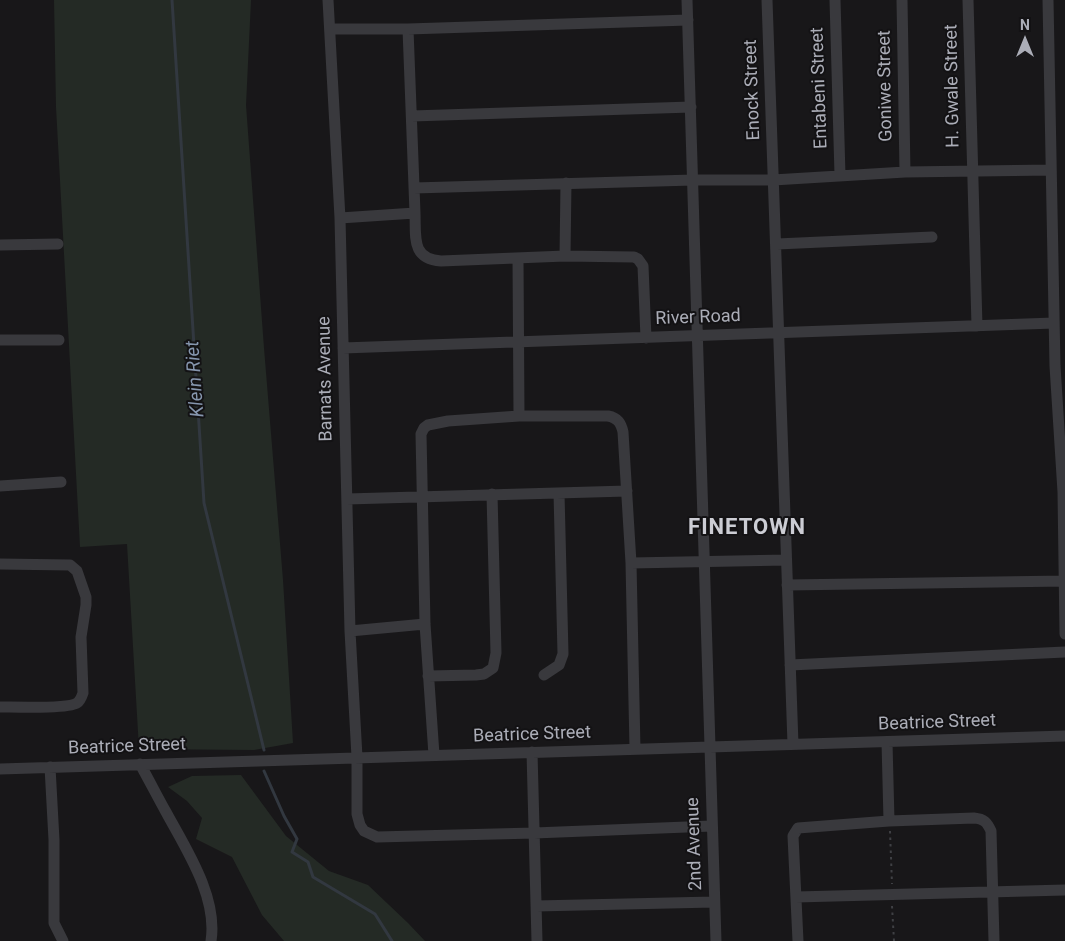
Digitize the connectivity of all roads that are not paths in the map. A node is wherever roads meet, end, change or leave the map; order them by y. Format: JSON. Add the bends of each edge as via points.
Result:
{"nodes":[{"id":1,"x":328,"y":0,"type":"edge"},
{"id":2,"x":687,"y":0,"type":"edge"},
{"id":3,"x":767,"y":0,"type":"edge"},
{"id":4,"x":835,"y":0,"type":"edge"},
{"id":5,"x":902,"y":0,"type":"edge"},
{"id":6,"x":968,"y":0,"type":"edge"},
{"id":7,"x":1048,"y":0,"type":"edge"},
{"id":8,"x":688,"y":20,"type":"junction"},
{"id":9,"x":330,"y":29,"type":"junction"},
{"id":10,"x":408,"y":29,"type":"junction"},
{"id":11,"x":691,"y":107,"type":"junction"},
{"id":12,"x":412,"y":116,"type":"junction"},
{"id":13,"x":1051,"y":170,"type":"junction"},
{"id":14,"x":972,"y":171,"type":"junction"},
{"id":15,"x":905,"y":172,"type":"junction"},
{"id":16,"x":840,"y":175,"type":"junction"},
{"id":17,"x":693,"y":180,"type":"junction"},
{"id":18,"x":774,"y":180,"type":"junction"},
{"id":19,"x":566,"y":183,"type":"junction"},
{"id":20,"x":414,"y":188,"type":"junction"},
{"id":21,"x":414,"y":213,"type":"junction"},
{"id":22,"x":340,"y":218,"type":"junction"},
{"id":23,"x":932,"y":238,"type":"dead end"},
{"id":24,"x":58,"y":244,"type":"dead end"},
{"id":25,"x":777,"y":244,"type":"junction"},
{"id":26,"x":0,"y":246,"type":"edge"},
{"id":27,"x":565,"y":256,"type":"junction"},
{"id":28,"x":518,"y":258,"type":"junction"},
{"id":29,"x":1054,"y":323,"type":"junction"},
{"id":30,"x":977,"y":326,"type":"junction"},
{"id":31,"x":779,"y":333,"type":"junction"},
{"id":32,"x":697,"y":336,"type":"junction"},
{"id":33,"x":646,"y":338,"type":"junction"},
{"id":34,"x":0,"y":340,"type":"edge"},
{"id":35,"x":59,"y":340,"type":"dead end"},
{"id":36,"x":519,"y":342,"type":"junction"},
{"id":37,"x":343,"y":348,"type":"junction"},
{"id":38,"x":1060,"y":366,"type":"edge"},
{"id":39,"x":518,"y":416,"type":"junction"},
{"id":40,"x":61,"y":482,"type":"dead end"},
{"id":41,"x":0,"y":486,"type":"edge"},
{"id":42,"x":627,"y":491,"type":"junction"},
{"id":43,"x":1064,"y":492,"type":"edge"},
{"id":44,"x":559,"y":493,"type":"junction"},
{"id":45,"x":492,"y":494,"type":"junction"},
{"id":46,"x":422,"y":496,"type":"junction"},
{"id":47,"x":347,"y":499,"type":"junction"},
{"id":48,"x":786,"y":560,"type":"junction"},
{"id":49,"x":704,"y":561,"type":"junction"},
{"id":50,"x":631,"y":563,"type":"junction"},
{"id":51,"x":0,"y":564,"type":"edge"},
{"id":52,"x":1065,"y":581,"type":"edge"},
{"id":53,"x":786,"y":585,"type":"junction"},
{"id":54,"x":426,"y":624,"type":"junction"},
{"id":55,"x":350,"y":632,"type":"junction"},
{"id":56,"x":1065,"y":634,"type":"edge"},
{"id":57,"x":1065,"y":652,"type":"edge"},
{"id":58,"x":790,"y":665,"type":"junction"},
{"id":59,"x":544,"y":675,"type":"dead end"},
{"id":60,"x":428,"y":676,"type":"junction"},
{"id":61,"x":0,"y":707,"type":"edge"},
{"id":62,"x":1065,"y":736,"type":"edge"},
{"id":63,"x":887,"y":742,"type":"junction"},
{"id":64,"x":793,"y":744,"type":"junction"},
{"id":65,"x":709,"y":747,"type":"junction"},
{"id":66,"x":635,"y":749,"type":"junction"},
{"id":67,"x":532,"y":752,"type":"junction"},
{"id":68,"x":434,"y":755,"type":"junction"},
{"id":69,"x":357,"y":757,"type":"junction"},
{"id":70,"x":140,"y":764,"type":"junction"},
{"id":71,"x":50,"y":767,"type":"junction"},
{"id":72,"x":0,"y":769,"type":"edge"},
{"id":73,"x":889,"y":821,"type":"junction"},
{"id":74,"x":712,"y":826,"type":"junction"},
{"id":75,"x":534,"y":833,"type":"junction"},
{"id":76,"x":1065,"y":890,"type":"edge"},
{"id":77,"x":994,"y":892,"type":"junction"},
{"id":78,"x":796,"y":897,"type":"junction"},
{"id":79,"x":714,"y":902,"type":"junction"},
{"id":80,"x":536,"y":906,"type":"junction"},
{"id":81,"x":63,"y":941,"type":"edge"},
{"id":82,"x":211,"y":941,"type":"edge"},
{"id":83,"x":536,"y":941,"type":"edge"},
{"id":84,"x":716,"y":941,"type":"edge"},
{"id":85,"x":798,"y":941,"type":"edge"},
{"id":86,"x":994,"y":941,"type":"edge"}],
"edges":[{"from":1,"to":9,"type":"street","name":"Barnats Avenue"},
{"from":2,"to":8,"type":"street","name":"2nd Avenue"},
{"from":3,"to":18,"type":"street","name":"Enock Street"},
{"from":4,"to":16,"type":"street","name":"Entabeni Street"},
{"from":5,"to":15,"type":"street","name":"Goniwe Street"},
{"from":6,"to":14,"type":"street","name":"H. Gwale Street"},
{"from":7,"to":13,"type":"street"},
{"from":8,"to":10,"type":"street"},
{"from":8,"to":11,"type":"street","name":"2nd Avenue"},
{"from":9,"to":10,"type":"street"},
{"from":9,"to":22,"type":"street","name":"Barnats Avenue"},
{"from":10,"to":12,"type":"street"},
{"from":11,"to":12,"type":"street"},
{"from":11,"to":17,"type":"street","name":"2nd Avenue"},
{"from":12,"to":20,"type":"street"},
{"from":13,"to":14,"type":"street"},
{"from":13,"to":29,"type":"street"},
{"from":14,"to":15,"type":"street"},
{"from":14,"to":30,"type":"street","name":"H. Gwale Street"},
{"from":15,"to":16,"type":"street"},
{"from":16,"to":18,"type":"street"},
{"from":17,"to":18,"type":"street"},
{"from":17,"to":19,"type":"street"},
{"from":17,"to":32,"type":"street","name":"2nd Avenue"},
{"from":18,"to":25,"type":"street","name":"Enock Street"},
{"from":19,"to":20,"type":"street"},
{"from":19,"to":27,"type":"street"},
{"from":20,"to":21,"type":"street"},
{"from":21,"to":22,"type":"street"},
{"from":21,"to":28,"type":"street","via":[[418,249],[426,258],[441,261]]},
{"from":22,"to":37,"type":"street","name":"Barnats Avenue"},
{"from":23,"to":25,"type":"street"},
{"from":24,"to":26,"type":"street"},
{"from":25,"to":31,"type":"street","name":"Enock Street"},
{"from":27,"to":28,"type":"street"},
{"from":27,"to":33,"type":"street","via":[[627,256],[638,260],[643,266]]},
{"from":28,"to":36,"type":"street"},
{"from":29,"to":30,"type":"street","name":"River Road"},
{"from":29,"to":38,"type":"street"},
{"from":30,"to":31,"type":"street","name":"River Road"},
{"from":31,"to":32,"type":"street","name":"River Road"},
{"from":31,"to":48,"type":"street","name":"Enock Street"},
{"from":32,"to":33,"type":"street","name":"River Road"},
{"from":32,"to":49,"type":"street","name":"2nd Avenue"},
{"from":33,"to":36,"type":"street","name":"River Road"},
{"from":34,"to":35,"type":"street"},
{"from":36,"to":37,"type":"street","name":"River Road"},
{"from":36,"to":39,"type":"street"},
{"from":37,"to":47,"type":"street","name":"Barnats Avenue"},
{"from":38,"to":43,"type":"street"},
{"from":39,"to":42,"type":"street","via":[[602,415],[618,420],[623,432]]},
{"from":39,"to":46,"type":"street","via":[[448,421],[424,428],[421,434]]},
{"from":40,"to":41,"type":"street"},
{"from":42,"to":44,"type":"street"},
{"from":42,"to":50,"type":"street"},
{"from":43,"to":52,"type":"street"},
{"from":44,"to":45,"type":"street"},
{"from":44,"to":59,"type":"street","via":[[563,654],[559,665]]},
{"from":45,"to":46,"type":"street"},
{"from":45,"to":60,"type":"street","via":[[496,653],[493,668],[476,675]]},
{"from":46,"to":47,"type":"street"},
{"from":46,"to":54,"type":"street"},
{"from":47,"to":55,"type":"street","name":"Barnats Avenue"},
{"from":48,"to":49,"type":"street"},
{"from":48,"to":53,"type":"street","name":"Enock Street"},
{"from":49,"to":50,"type":"street"},
{"from":49,"to":65,"type":"street","name":"2nd Avenue"},
{"from":50,"to":66,"type":"street"},
{"from":51,"to":61,"type":"street","via":[[70,566],[77,571],[86,605],[81,637],[83,693],[79,701],[63,706]]},
{"from":52,"to":53,"type":"street"},
{"from":52,"to":56,"type":"street"},
{"from":53,"to":58,"type":"street","name":"Enock Street"},
{"from":54,"to":55,"type":"street"},
{"from":54,"to":60,"type":"street"},
{"from":55,"to":69,"type":"street","name":"Barnats Avenue"},
{"from":57,"to":58,"type":"street"},
{"from":58,"to":64,"type":"street","name":"Enock Street"},
{"from":60,"to":68,"type":"street"},
{"from":62,"to":63,"type":"street","name":"Beatrice Street"},
{"from":63,"to":64,"type":"street","name":"Beatrice Street"},
{"from":63,"to":73,"type":"street"},
{"from":64,"to":65,"type":"street","name":"Beatrice Street"},
{"from":65,"to":66,"type":"street","name":"Beatrice Street"},
{"from":65,"to":74,"type":"street","name":"2nd Avenue"},
{"from":66,"to":67,"type":"street","name":"Beatrice Street"},
{"from":67,"to":68,"type":"street","name":"Beatrice Street"},
{"from":67,"to":75,"type":"street"},
{"from":68,"to":69,"type":"street","name":"Beatrice Street"},
{"from":69,"to":70,"type":"street","name":"Beatrice Street"},
{"from":69,"to":75,"type":"street","name":"Barnats Avenue","via":[[357,814],[364,831],[371,835]]},
{"from":70,"to":71,"type":"street","name":"Beatrice Street"},
{"from":70,"to":82,"type":"street","via":[[203,881]]},
{"from":71,"to":72,"type":"street","name":"Beatrice Street"},
{"from":71,"to":81,"type":"street","via":[[54,923]]},
{"from":73,"to":77,"type":"street","via":[[964,818],[988,823]]},
{"from":73,"to":78,"type":"street","via":[[798,828],[793,836]]},
{"from":74,"to":75,"type":"street"},
{"from":74,"to":79,"type":"street","name":"2nd Avenue"},
{"from":75,"to":80,"type":"street"},
{"from":76,"to":77,"type":"street"},
{"from":77,"to":78,"type":"street"},
{"from":77,"to":86,"type":"street"},
{"from":78,"to":85,"type":"street"},
{"from":79,"to":80,"type":"street"},
{"from":79,"to":84,"type":"street","name":"2nd Avenue"},
{"from":80,"to":83,"type":"street"}]}
